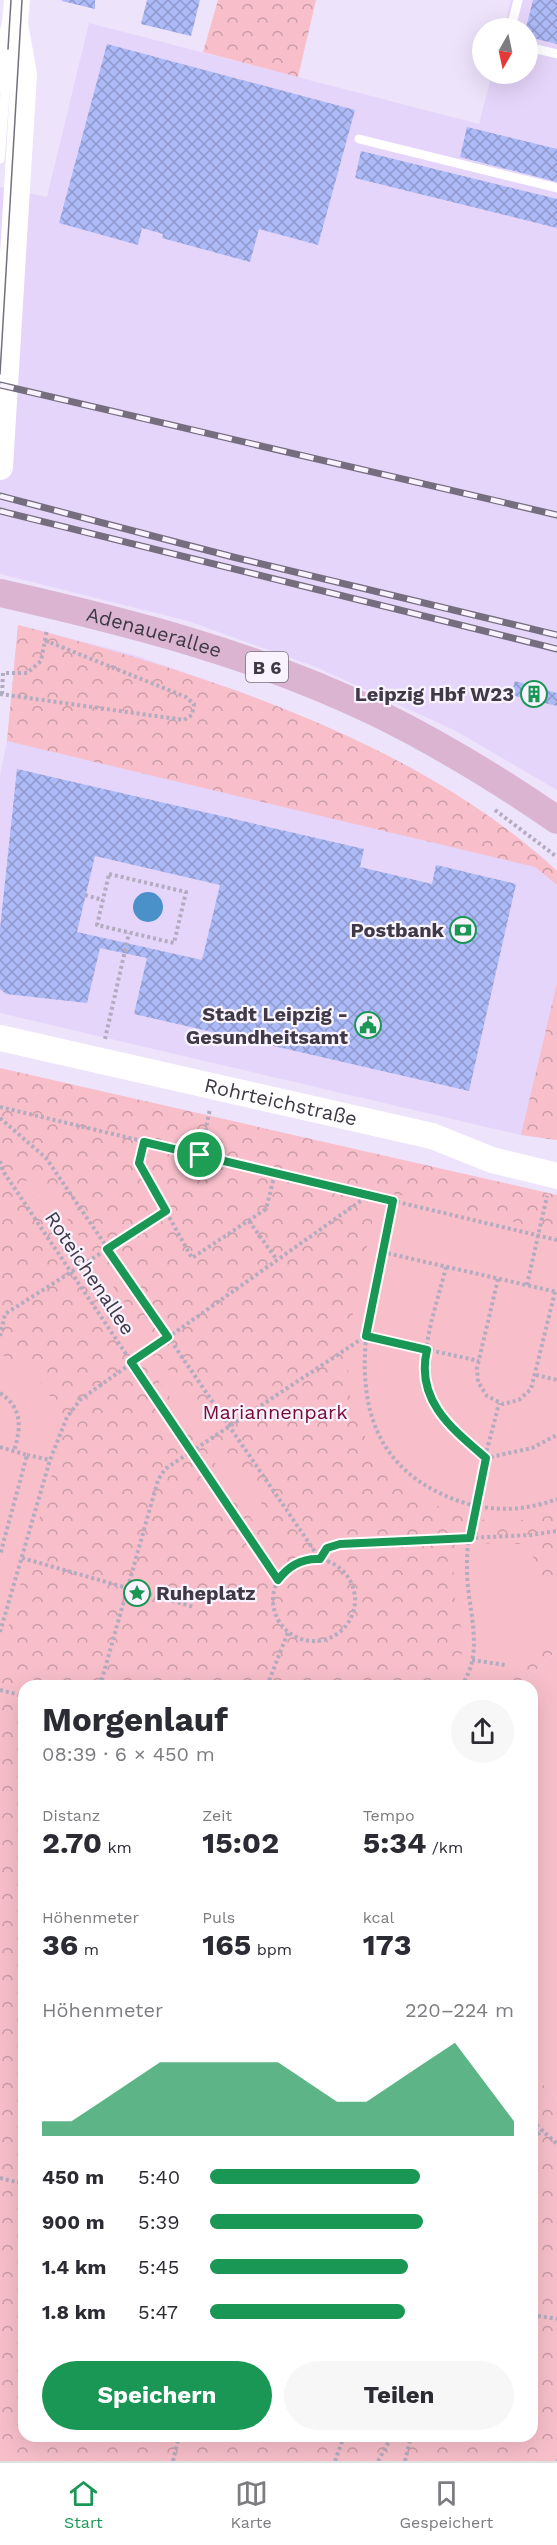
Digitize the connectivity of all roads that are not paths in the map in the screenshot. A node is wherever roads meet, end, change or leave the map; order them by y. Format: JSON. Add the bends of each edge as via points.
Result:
{"nodes":[{"id":1,"x":518,"y":0,"type":"edge"},
{"id":2,"x":16,"y":12,"type":"edge"},
{"id":3,"x":513,"y":18,"type":"edge"},
{"id":4,"x":8,"y":49,"type":"junction"},
{"id":5,"x":538,"y":49,"type":"edge"},
{"id":6,"x":557,"y":54,"type":"edge"},
{"id":7,"x":0,"y":80,"type":"edge"},
{"id":8,"x":359,"y":139,"type":"dead end"},
{"id":9,"x":0,"y":159,"type":"edge"},
{"id":10,"x":557,"y":188,"type":"edge"},
{"id":11,"x":0,"y":467,"type":"edge"},
{"id":12,"x":0,"y":593,"type":"edge"},
{"id":13,"x":557,"y":820,"type":"edge"},
{"id":14,"x":0,"y":1038,"type":"edge"},
{"id":15,"x":555,"y":1176,"type":"edge"}],
"edges":[{"from":1,"to":3,"type":"lane"},
{"from":2,"to":4,"type":"main road"},
{"from":2,"to":11,"type":"main road","via":[[24,74]]},
{"from":4,"to":7,"type":"main road"},
{"from":4,"to":9,"type":"lane"},
{"from":5,"to":6,"type":"lane"},
{"from":8,"to":10,"type":"lane"},
{"from":12,"to":13,"type":"main road","name":"Adenauerallee","number":"B 6","via":[[188,640],[273,669],[376,712],[474,765]]},
{"from":14,"to":15,"type":"main road","name":"Rohrteichstraße","via":[[432,1136],[492,1160]]}]}
